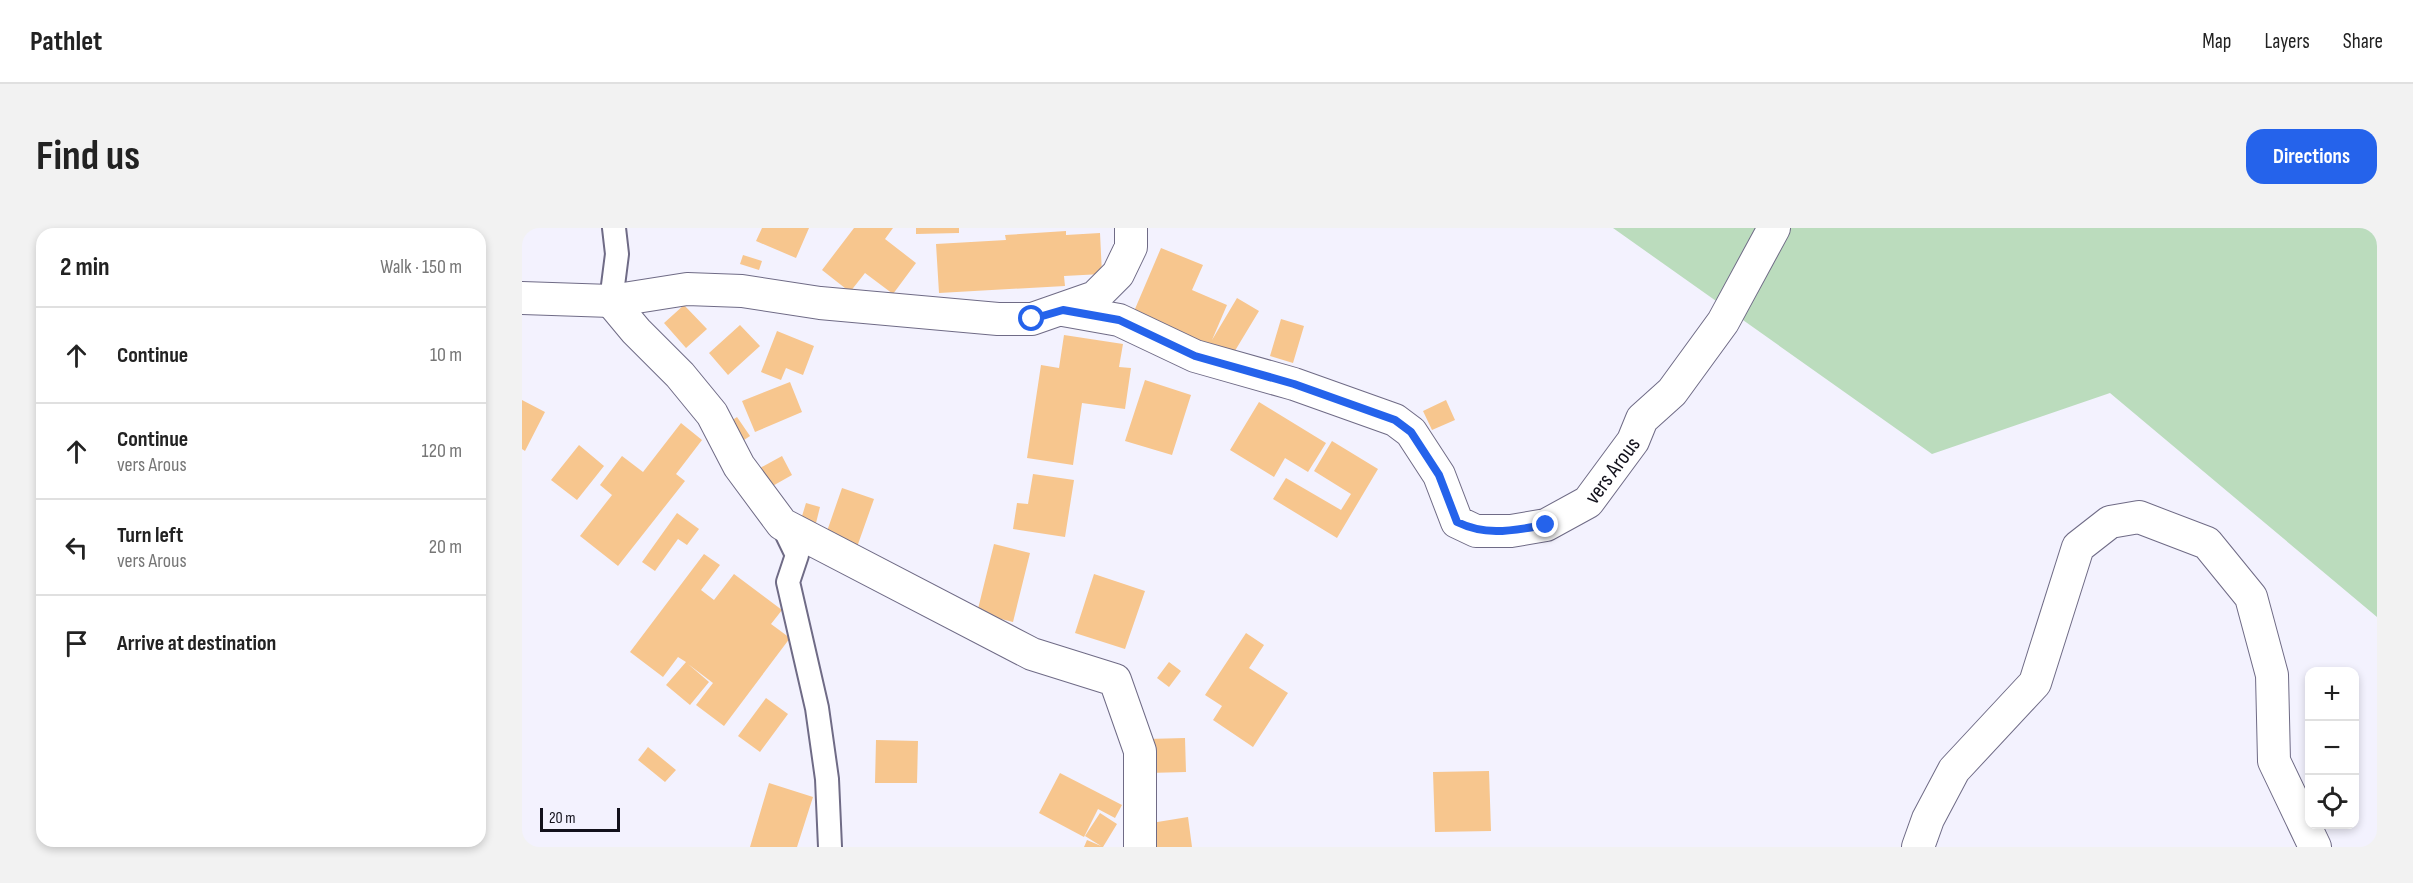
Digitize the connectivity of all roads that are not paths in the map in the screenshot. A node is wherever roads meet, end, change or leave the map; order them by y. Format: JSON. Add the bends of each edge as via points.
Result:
{"nodes":[{"id":1,"x":614,"y":228,"type":"edge"},
{"id":2,"x":1131,"y":228,"type":"edge"},
{"id":3,"x":1774,"y":228,"type":"edge"},
{"id":4,"x":522,"y":298,"type":"edge"},
{"id":5,"x":611,"y":301,"type":"junction"},
{"id":6,"x":1063,"y":310,"type":"junction"},
{"id":7,"x":783,"y":524,"type":"junction"},
{"id":8,"x":830,"y":847,"type":"edge"},
{"id":9,"x":1140,"y":847,"type":"edge"},
{"id":10,"x":1918,"y":847,"type":"edge"},
{"id":11,"x":2315,"y":847,"type":"edge"}],
"edges":[{"from":1,"to":5,"type":"street","via":[[617,254]]},
{"from":2,"to":6,"type":"street","via":[[1131,247],[1118,274],[1095,297]]},
{"from":3,"to":6,"type":"street","name":"vers Arous","via":[[1723,322],[1672,392],[1642,419],[1633,441],[1588,502],[1546,525],[1510,531],[1476,531],[1457,522],[1439,475],[1411,432],[1395,420],[1294,384],[1195,356],[1119,320]]},
{"from":4,"to":5,"type":"street"},
{"from":5,"to":6,"type":"street","via":[[687,289],[742,291],[820,303],[998,319],[1032,319]]},
{"from":5,"to":7,"type":"street","via":[[712,414],[739,466]]},
{"from":7,"to":8,"type":"street","via":[[797,555],[788,582],[818,708]]},
{"from":7,"to":9,"type":"street","via":[[1032,654],[1115,680],[1140,751]]},
{"from":10,"to":11,"type":"street","via":[[1954,770],[2035,683],[2078,547],[2110,522],[2139,517],[2207,543],[2251,597],[2272,675],[2274,761]]}]}
